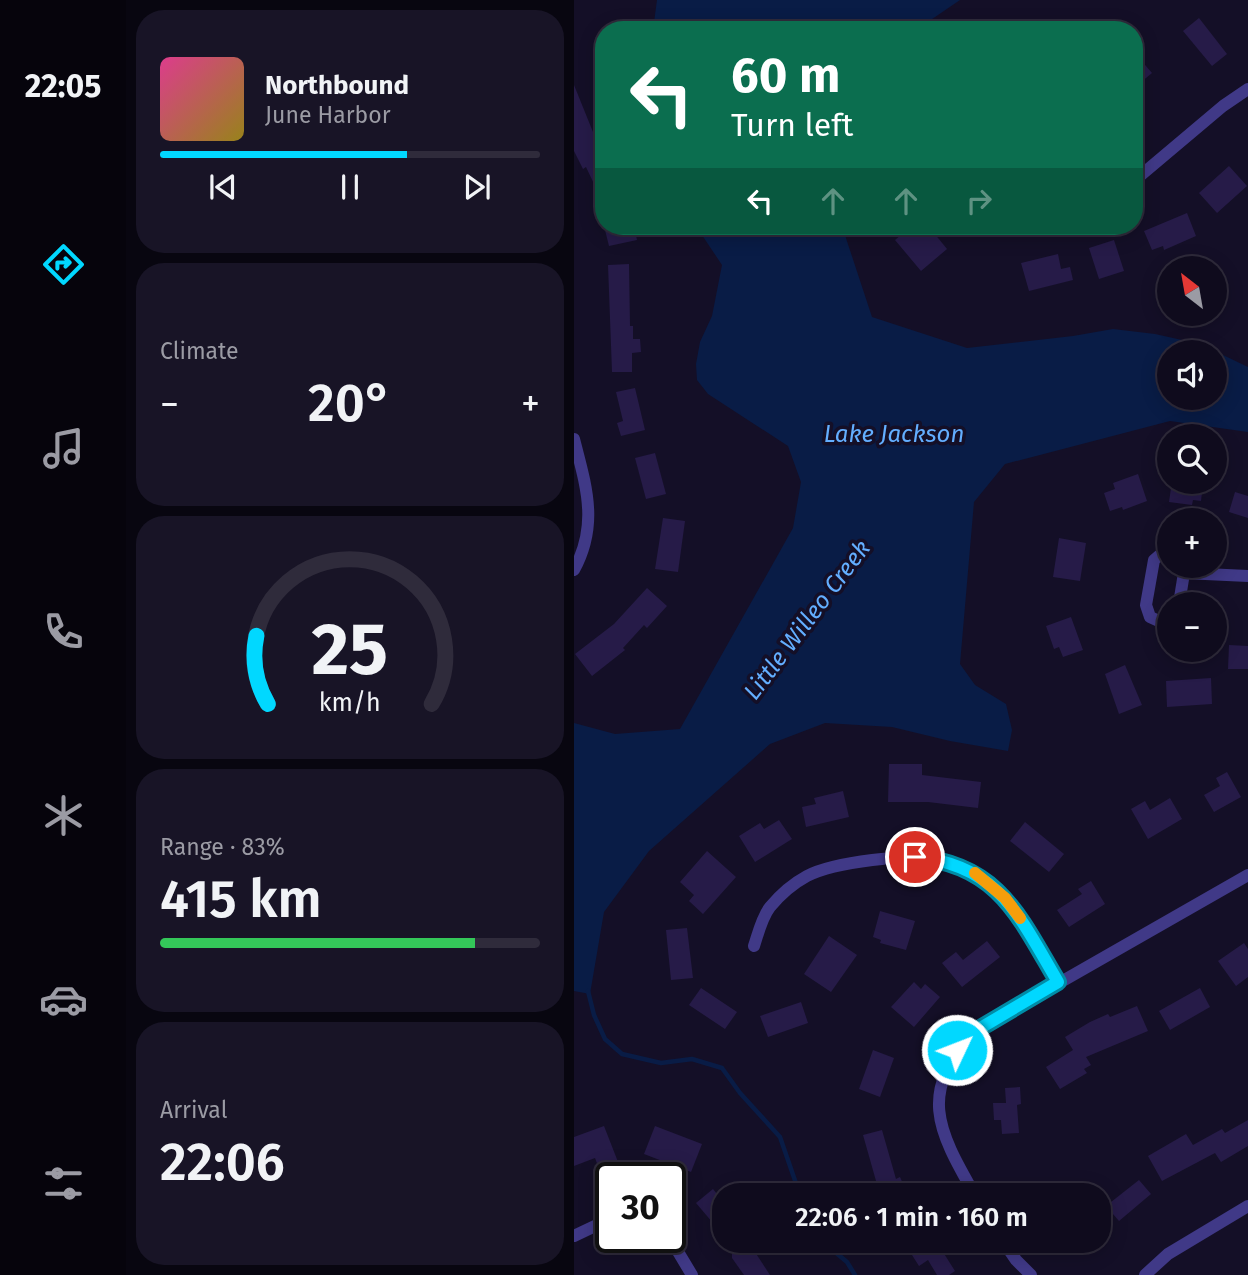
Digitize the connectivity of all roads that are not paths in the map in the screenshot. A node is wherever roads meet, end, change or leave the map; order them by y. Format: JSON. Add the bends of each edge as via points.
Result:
{"nodes":[{"id":1,"x":1248,"y":89,"type":"edge"},
{"id":2,"x":1143,"y":173,"type":"edge"},
{"id":3,"x":574,"y":439,"type":"edge"},
{"id":4,"x":1157,"y":557,"type":"edge"},
{"id":5,"x":574,"y":570,"type":"edge"},
{"id":6,"x":1227,"y":574,"type":"edge"},
{"id":7,"x":1248,"y":576,"type":"edge"},
{"id":8,"x":1157,"y":620,"type":"edge"},
{"id":9,"x":1248,"y":874,"type":"edge"},
{"id":10,"x":754,"y":946,"type":"dead end"},
{"id":11,"x":1058,"y":982,"type":"junction"},
{"id":12,"x":968,"y":1183,"type":"edge"},
{"id":13,"x":1248,"y":1206,"type":"edge"},
{"id":14,"x":595,"y":1226,"type":"edge"},
{"id":15,"x":574,"y":1236,"type":"edge"},
{"id":16,"x":679,"y":1253,"type":"edge"},
{"id":17,"x":1011,"y":1253,"type":"edge"},
{"id":18,"x":692,"y":1275,"type":"edge"},
{"id":19,"x":1031,"y":1275,"type":"edge"},
{"id":20,"x":1145,"y":1275,"type":"edge"}],
"edges":[{"from":1,"to":2,"type":"street"},
{"from":3,"to":5,"type":"street","via":[[589,506],[589,532]]},
{"from":4,"to":8,"type":"street","via":[[1146,605],[1150,617]]},
{"from":6,"to":7,"type":"street"},
{"from":9,"to":11,"type":"street"},
{"from":10,"to":11,"type":"street","via":[[768,909],[806,877],[825,869],[885,860],[939,859],[978,875],[1005,898]]},
{"from":11,"to":12,"type":"street","via":[[977,1030],[957,1050],[944,1073],[940,1119],[949,1150]]},
{"from":13,"to":20,"type":"street","via":[[1168,1254]]},
{"from":14,"to":15,"type":"street"},
{"from":16,"to":18,"type":"street"},
{"from":17,"to":19,"type":"street"}]}
